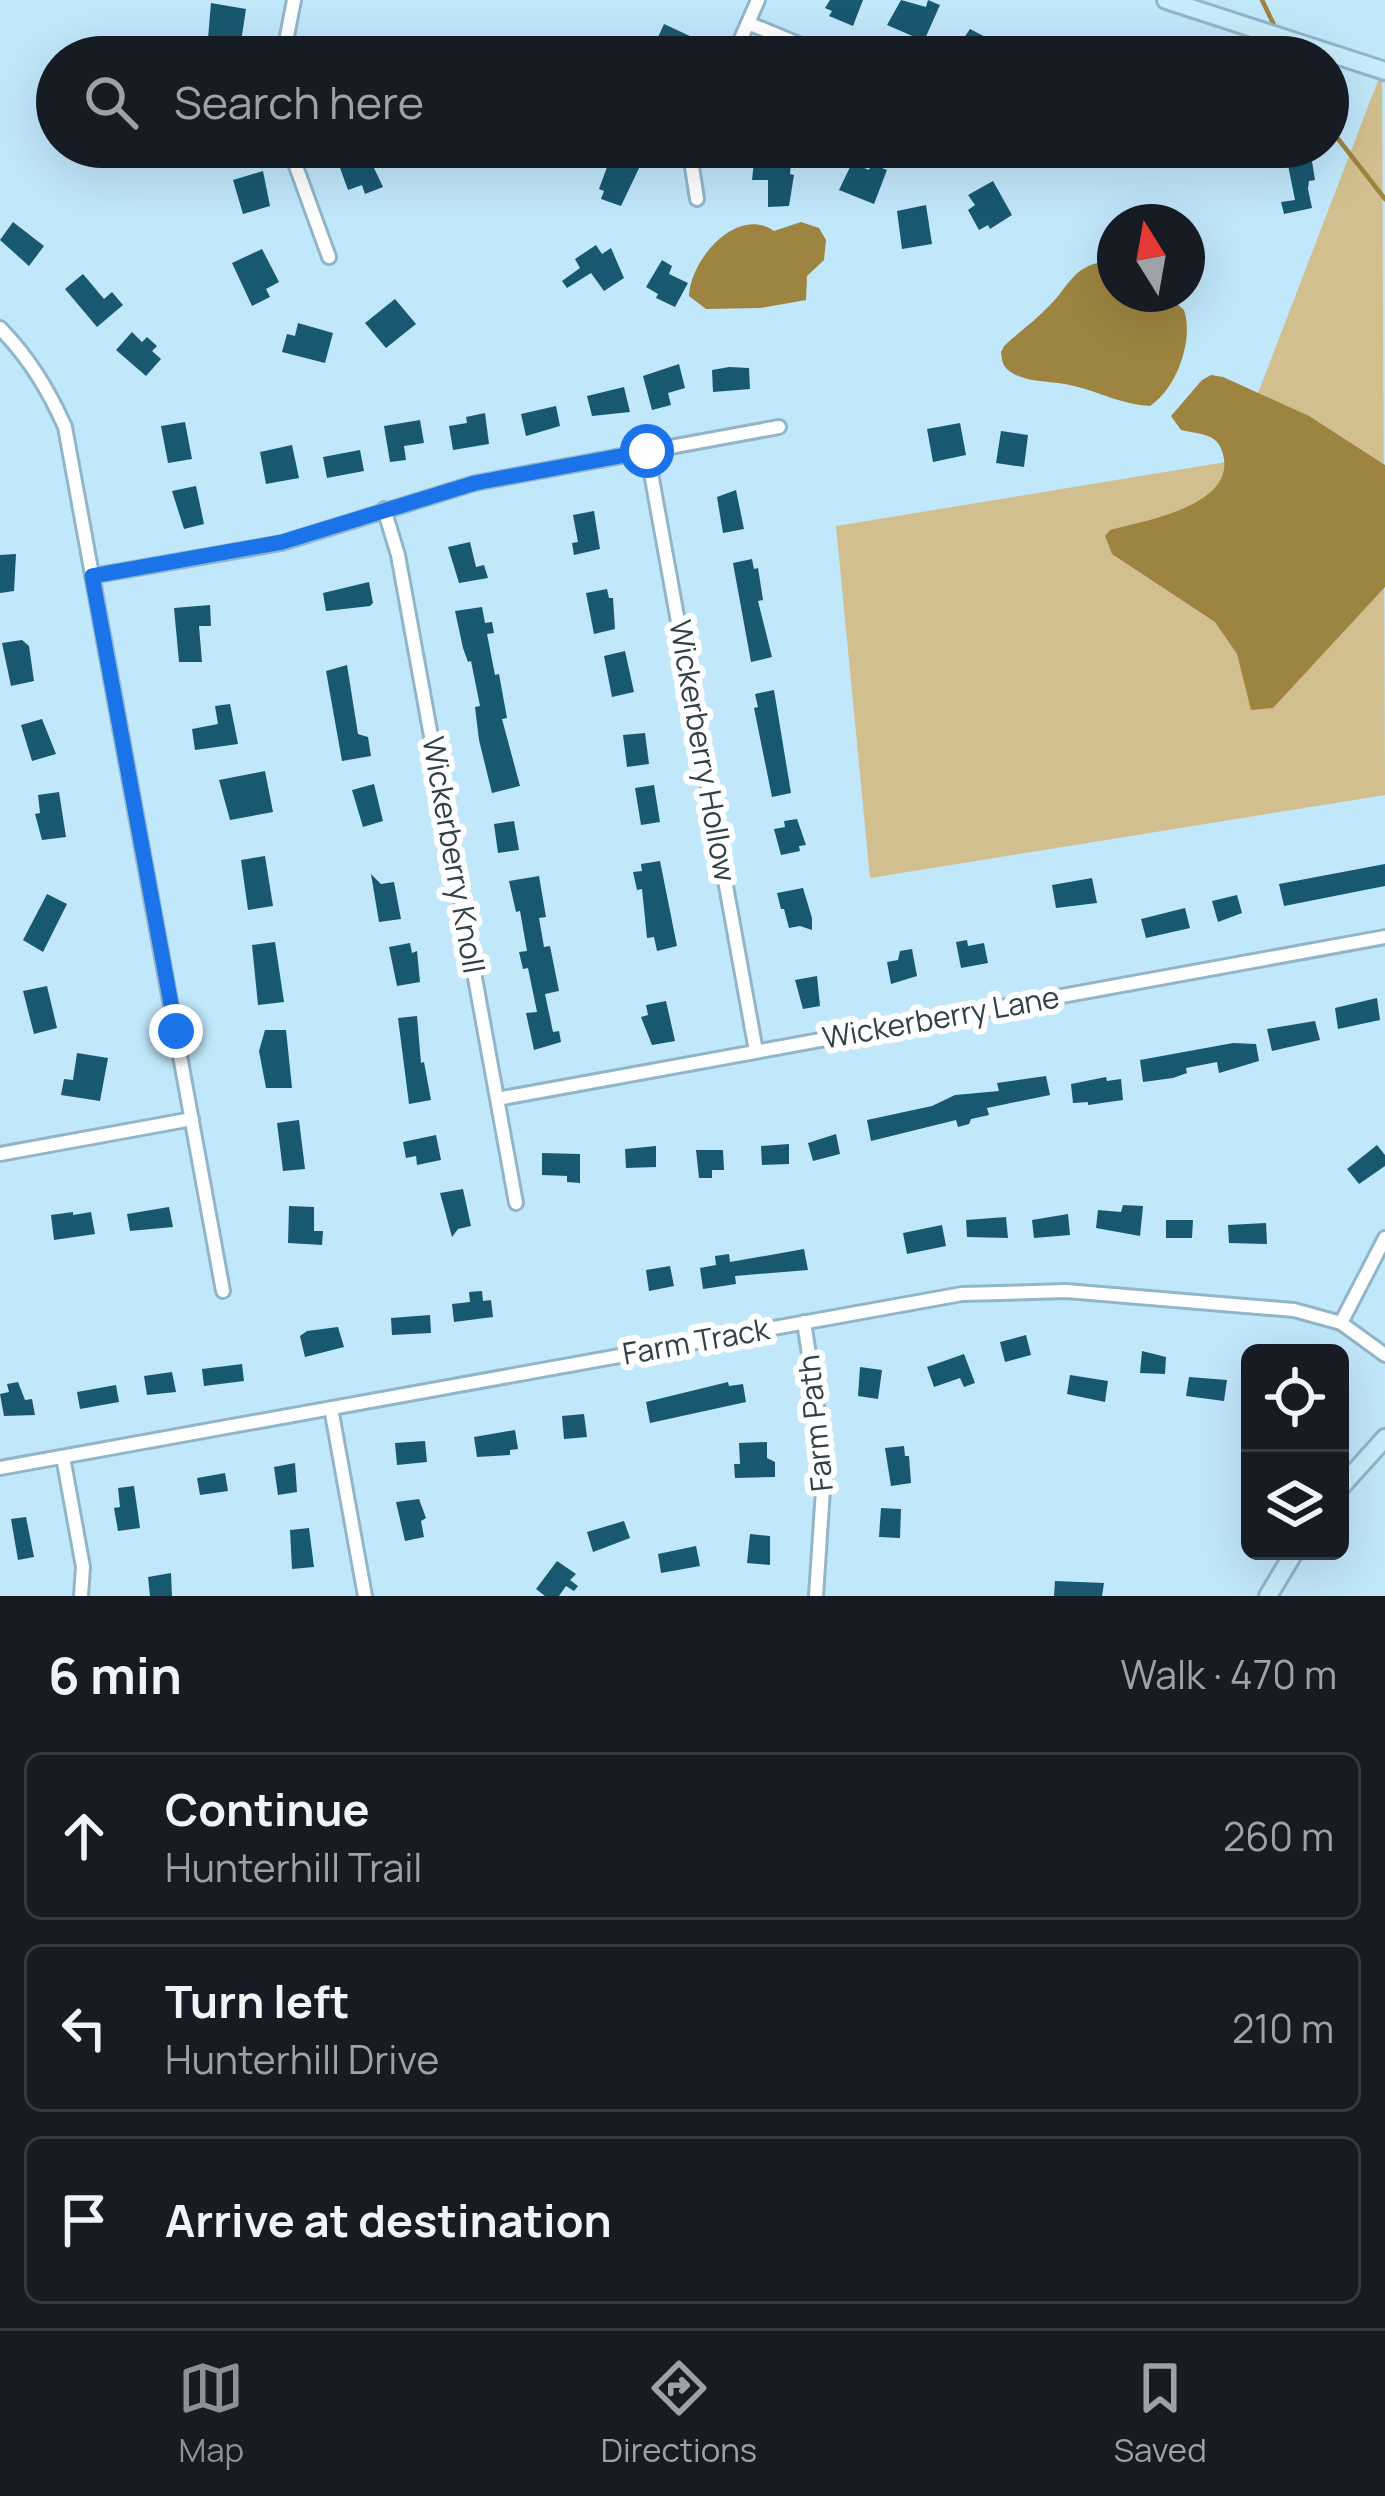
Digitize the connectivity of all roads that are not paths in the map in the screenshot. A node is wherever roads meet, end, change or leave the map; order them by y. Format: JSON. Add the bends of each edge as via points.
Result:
{"nodes":[{"id":1,"x":294,"y":0,"type":"edge"},
{"id":2,"x":758,"y":0,"type":"edge"},
{"id":3,"x":1166,"y":0,"type":"edge"},
{"id":4,"x":748,"y":22,"type":"junction"},
{"id":5,"x":287,"y":36,"type":"edge"},
{"id":6,"x":742,"y":36,"type":"edge"},
{"id":7,"x":781,"y":36,"type":"edge"},
{"id":8,"x":1277,"y":36,"type":"edge"},
{"id":9,"x":1349,"y":59,"type":"edge"},
{"id":10,"x":1385,"y":71,"type":"edge"},
{"id":11,"x":297,"y":168,"type":"edge"},
{"id":12,"x":692,"y":168,"type":"edge"},
{"id":13,"x":697,"y":199,"type":"dead end"},
{"id":14,"x":329,"y":257,"type":"dead end"},
{"id":15,"x":0,"y":328,"type":"edge"},
{"id":16,"x":779,"y":427,"type":"dead end"},
{"id":17,"x":647,"y":451,"type":"junction"},
{"id":18,"x":384,"y":509,"type":"junction"},
{"id":19,"x":92,"y":576,"type":"junction"},
{"id":20,"x":1385,"y":937,"type":"edge"},
{"id":21,"x":756,"y":1051,"type":"junction"},
{"id":22,"x":497,"y":1099,"type":"junction"},
{"id":23,"x":192,"y":1120,"type":"junction"},
{"id":24,"x":0,"y":1154,"type":"edge"},
{"id":25,"x":516,"y":1203,"type":"dead end"},
{"id":26,"x":1385,"y":1238,"type":"edge"},
{"id":27,"x":223,"y":1292,"type":"dead end"},
{"id":28,"x":805,"y":1322,"type":"junction"},
{"id":29,"x":1341,"y":1323,"type":"junction"},
{"id":30,"x":1385,"y":1355,"type":"edge"},
{"id":31,"x":331,"y":1408,"type":"junction"},
{"id":32,"x":1385,"y":1438,"type":"edge"},
{"id":33,"x":63,"y":1457,"type":"junction"},
{"id":34,"x":0,"y":1468,"type":"edge"},
{"id":35,"x":1349,"y":1478,"type":"edge"},
{"id":36,"x":1290,"y":1560,"type":"edge"},
{"id":37,"x":80,"y":1596,"type":"edge"},
{"id":38,"x":365,"y":1596,"type":"edge"},
{"id":39,"x":816,"y":1596,"type":"edge"},
{"id":40,"x":1268,"y":1596,"type":"edge"}],
"edges":[{"from":1,"to":5,"type":"street"},
{"from":2,"to":4,"type":"street"},
{"from":3,"to":8,"type":"main road"},
{"from":4,"to":6,"type":"street"},
{"from":4,"to":7,"type":"street"},
{"from":9,"to":10,"type":"main road"},
{"from":11,"to":14,"type":"street"},
{"from":12,"to":13,"type":"street"},
{"from":15,"to":19,"type":"street","via":[[47,388],[65,427]]},
{"from":16,"to":17,"type":"street"},
{"from":17,"to":18,"type":"street"},
{"from":17,"to":21,"type":"street","name":"Wickerberry Hollow"},
{"from":18,"to":19,"type":"street","via":[[282,542]]},
{"from":18,"to":22,"type":"street","name":"Wickerberry Knoll"},
{"from":19,"to":23,"type":"street"},
{"from":20,"to":21,"type":"street","name":"Wickerberry Lane"},
{"from":21,"to":22,"type":"street","name":"Wickerberry Lane"},
{"from":22,"to":25,"type":"street","name":"Wickerberry Knoll"},
{"from":23,"to":24,"type":"street"},
{"from":23,"to":27,"type":"street"},
{"from":26,"to":29,"type":"street"},
{"from":28,"to":29,"type":"street","name":"Farm Track","via":[[1030,1289],[1294,1310]]},
{"from":28,"to":31,"type":"street","name":"Farm Track"},
{"from":28,"to":39,"type":"street","name":"Farm Path","via":[[825,1459]]},
{"from":29,"to":30,"type":"street","name":"Farm Track"},
{"from":31,"to":33,"type":"street","name":"Farm Track"},
{"from":31,"to":38,"type":"street"},
{"from":32,"to":35,"type":"main road"},
{"from":33,"to":34,"type":"street","name":"Farm Track"},
{"from":33,"to":37,"type":"street"},
{"from":36,"to":40,"type":"main road"}]}
